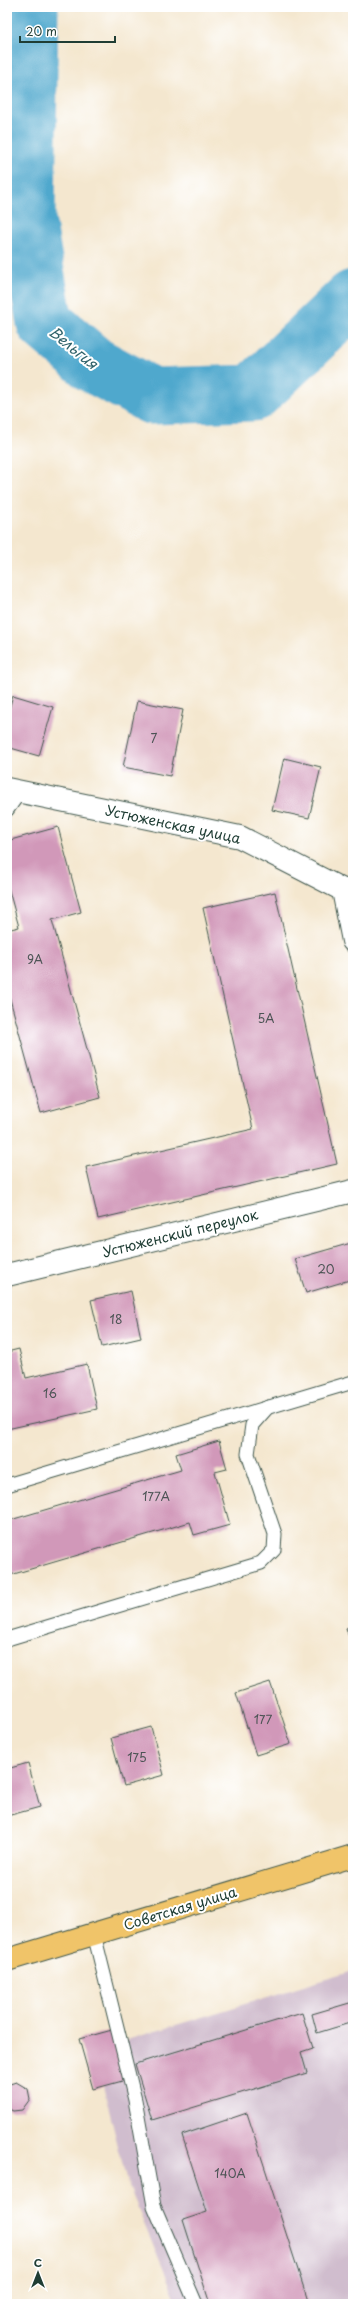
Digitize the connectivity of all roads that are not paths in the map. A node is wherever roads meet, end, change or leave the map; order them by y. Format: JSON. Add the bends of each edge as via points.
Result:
{"nodes":[{"id":1,"x":13,"y":790,"type":"edge"},
{"id":2,"x":7,"y":810,"type":"edge"},
{"id":3,"x":348,"y":890,"type":"edge"},
{"id":4,"x":353,"y":941,"type":"edge"},
{"id":5,"x":353,"y":1191,"type":"edge"},
{"id":6,"x":7,"y":1275,"type":"edge"},
{"id":7,"x":353,"y":1382,"type":"edge"},
{"id":8,"x":268,"y":1407,"type":"junction"},
{"id":9,"x":7,"y":1485,"type":"edge"},
{"id":10,"x":7,"y":1639,"type":"edge"},
{"id":11,"x":353,"y":1856,"type":"edge"},
{"id":12,"x":94,"y":1934,"type":"junction"},
{"id":13,"x":7,"y":1960,"type":"edge"},
{"id":14,"x":196,"y":2304,"type":"edge"}],
"edges":[{"from":1,"to":2,"type":"lane"},
{"from":1,"to":3,"type":"street","name":"Устюженская улица","via":[[240,837]]},
{"from":3,"to":4,"type":"street"},
{"from":5,"to":6,"type":"street","name":"Устюженский переулок"},
{"from":7,"to":8,"type":"lane"},
{"from":8,"to":9,"type":"lane"},
{"from":8,"to":10,"type":"lane","via":[[252,1425],[248,1454],[275,1534],[274,1550],[260,1563]]},
{"from":11,"to":12,"type":"main road","name":"Советская улица"},
{"from":12,"to":13,"type":"main road","name":"Советская улица"},
{"from":12,"to":14,"type":"lane","via":[[135,2100],[154,2206]]}]}
